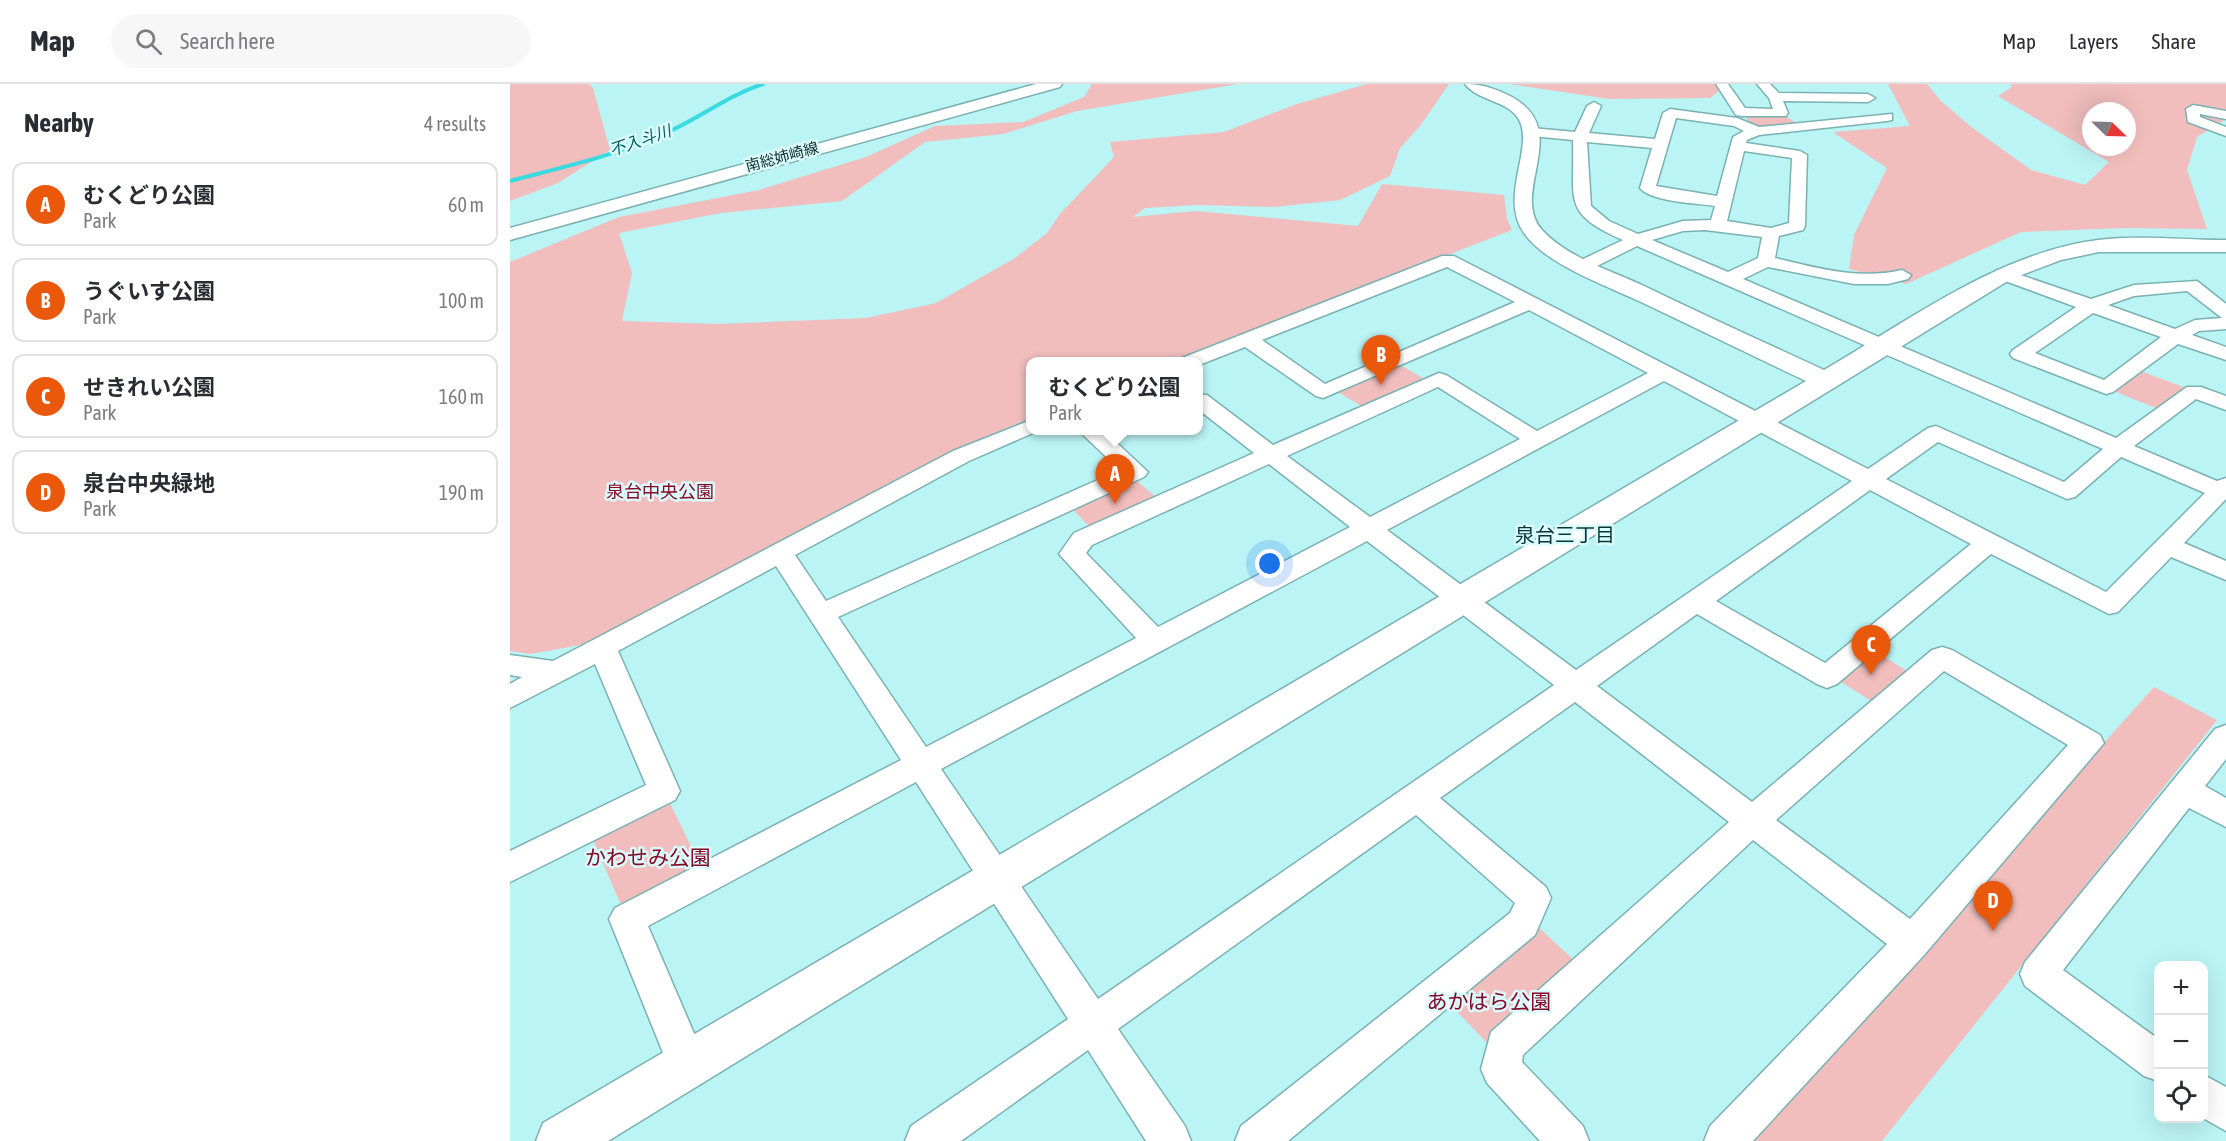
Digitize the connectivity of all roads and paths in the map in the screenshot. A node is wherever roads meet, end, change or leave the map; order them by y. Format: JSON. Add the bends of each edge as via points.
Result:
{"nodes":[{"id":1,"x":1054,"y":84,"type":"edge"},
{"id":2,"x":1473,"y":84,"type":"edge"},
{"id":3,"x":1722,"y":84,"type":"edge"},
{"id":4,"x":1763,"y":84,"type":"edge"},
{"id":5,"x":1857,"y":84,"type":"edge"},
{"id":6,"x":1775,"y":97,"type":"junction"},
{"id":7,"x":1868,"y":98,"type":"junction"},
{"id":8,"x":1594,"y":106,"type":"dead end"},
{"id":9,"x":2226,"y":115,"type":"edge"},
{"id":10,"x":1757,"y":131,"type":"junction"},
{"id":11,"x":1532,"y":132,"type":"junction"},
{"id":12,"x":2226,"y":132,"type":"edge"},
{"id":13,"x":1580,"y":136,"type":"junction"},
{"id":14,"x":1659,"y":144,"type":"junction"},
{"id":15,"x":1737,"y":147,"type":"junction"},
{"id":16,"x":1724,"y":201,"type":"junction"},
{"id":17,"x":1719,"y":226,"type":"junction"},
{"id":18,"x":1772,"y":233,"type":"junction"},
{"id":19,"x":510,"y":234,"type":"edge"},
{"id":20,"x":1641,"y":239,"type":"junction"},
{"id":21,"x":2226,"y":246,"type":"edge"},
{"id":22,"x":1766,"y":261,"type":"junction"},
{"id":23,"x":1583,"y":266,"type":"junction"},
{"id":24,"x":2003,"y":274,"type":"junction"},
{"id":25,"x":1902,"y":275,"type":"dead end"},
{"id":26,"x":1728,"y":279,"type":"junction"},
{"id":27,"x":1529,"y":303,"type":"junction"},
{"id":28,"x":2091,"y":306,"type":"junction"},
{"id":29,"x":2226,"y":313,"type":"edge"},
{"id":30,"x":2226,"y":323,"type":"edge"},
{"id":31,"x":2176,"y":336,"type":"junction"},
{"id":32,"x":1247,"y":339,"type":"junction"},
{"id":33,"x":1884,"y":347,"type":"junction"},
{"id":34,"x":2226,"y":354,"type":"edge"},
{"id":35,"x":1202,"y":357,"type":"edge"},
{"id":36,"x":1664,"y":373,"type":"junction"},
{"id":37,"x":1824,"y":380,"type":"junction"},
{"id":38,"x":1203,"y":403,"type":"edge"},
{"id":39,"x":2226,"y":404,"type":"edge"},
{"id":40,"x":1758,"y":422,"type":"junction"},
{"id":41,"x":1026,"y":429,"type":"edge"},
{"id":42,"x":1095,"y":435,"type":"edge"},
{"id":43,"x":1536,"y":440,"type":"junction"},
{"id":44,"x":2118,"y":447,"type":"junction"},
{"id":45,"x":1270,"y":454,"type":"junction"},
{"id":46,"x":1869,"y":480,"type":"junction"},
{"id":47,"x":2223,"y":488,"type":"edge"},
{"id":48,"x":1369,"y":528,"type":"junction"},
{"id":49,"x":1989,"y":542,"type":"junction"},
{"id":50,"x":2166,"y":544,"type":"junction"},
{"id":51,"x":781,"y":553,"type":"junction"},
{"id":52,"x":2226,"y":571,"type":"edge"},
{"id":53,"x":1460,"y":598,"type":"junction"},
{"id":54,"x":1695,"y":601,"type":"junction"},
{"id":55,"x":821,"y":614,"type":"junction"},
{"id":56,"x":1155,"y":641,"type":"junction"},
{"id":57,"x":602,"y":646,"type":"junction"},
{"id":58,"x":510,"y":665,"type":"edge"},
{"id":59,"x":555,"y":672,"type":"junction"},
{"id":60,"x":1575,"y":686,"type":"junction"},
{"id":61,"x":510,"y":697,"type":"edge"},
{"id":62,"x":2226,"y":737,"type":"edge"},
{"id":63,"x":921,"y":764,"type":"junction"},
{"id":64,"x":2184,"y":789,"type":"junction"},
{"id":65,"x":1417,"y":797,"type":"junction"},
{"id":66,"x":2226,"y":814,"type":"edge"},
{"id":67,"x":1752,"y":820,"type":"junction"},
{"id":68,"x":510,"y":867,"type":"edge"},
{"id":69,"x":998,"y":880,"type":"junction"},
{"id":70,"x":1912,"y":942,"type":"junction"},
{"id":71,"x":1092,"y":1024,"type":"junction"},
{"id":72,"x":2154,"y":1059,"type":"edge"},
{"id":73,"x":688,"y":1065,"type":"junction"},
{"id":74,"x":2208,"y":1098,"type":"edge"},
{"id":75,"x":2226,"y":1111,"type":"edge"},
{"id":76,"x":561,"y":1141,"type":"edge"},
{"id":77,"x":926,"y":1141,"type":"edge"},
{"id":78,"x":1170,"y":1141,"type":"edge"},
{"id":79,"x":1257,"y":1141,"type":"edge"},
{"id":80,"x":1568,"y":1141,"type":"edge"},
{"id":81,"x":1725,"y":1141,"type":"edge"}],
"edges":[{"from":1,"to":19,"type":"street","name":"南総姉崎線"},
{"from":2,"to":11,"type":"street","via":[[1512,104],[1524,115]]},
{"from":3,"to":6,"type":"street","via":[[1741,112],[1781,113]]},
{"from":4,"to":6,"type":"street"},
{"from":5,"to":7,"type":"street"},
{"from":6,"to":7,"type":"street"},
{"from":7,"to":10,"type":"street","via":[[1887,117]]},
{"from":8,"to":13,"type":"street"},
{"from":9,"to":12,"type":"street","via":[[2193,109],[2193,119]]},
{"from":10,"to":14,"type":"street","via":[[1737,122],[1670,113]]},
{"from":10,"to":15,"type":"street","via":[[1740,137]]},
{"from":11,"to":13,"type":"street"},
{"from":11,"to":23,"type":"street","via":[[1522,208],[1526,222],[1534,235],[1553,250]]},
{"from":13,"to":14,"type":"street"},
{"from":13,"to":20,"type":"street","via":[[1583,207],[1603,225]]},
{"from":14,"to":16,"type":"street","via":[[1648,188]]},
{"from":15,"to":16,"type":"street"},
{"from":15,"to":18,"type":"street","via":[[1800,154],[1797,226]]},
{"from":16,"to":17,"type":"street"},
{"from":17,"to":18,"type":"street"},
{"from":17,"to":20,"type":"street","via":[[1684,226]]},
{"from":18,"to":22,"type":"street"},
{"from":20,"to":23,"type":"street"},
{"from":20,"to":26,"type":"street"},
{"from":21,"to":24,"type":"street","via":[[2099,246],[2055,255]]},
{"from":22,"to":25,"type":"street","via":[[1882,280]]},
{"from":22,"to":26,"type":"street"},
{"from":23,"to":37,"type":"street"},
{"from":24,"to":28,"type":"street"},
{"from":24,"to":33,"type":"street"},
{"from":26,"to":33,"type":"street"},
{"from":27,"to":32,"type":"street","via":[[1448,260]]},
{"from":27,"to":32,"type":"street","via":[[1323,392]]},
{"from":27,"to":36,"type":"street"},
{"from":28,"to":29,"type":"street","via":[[2118,294],[2190,285]]},
{"from":28,"to":31,"type":"street"},
{"from":28,"to":31,"type":"street","via":[[2020,354],[2106,388]]},
{"from":30,"to":31,"type":"street","via":[[2195,326]]},
{"from":31,"to":34,"type":"street"},
{"from":32,"to":35,"type":"street"},
{"from":33,"to":37,"type":"street"},
{"from":33,"to":44,"type":"street"},
{"from":36,"to":40,"type":"street"},
{"from":36,"to":43,"type":"street"},
{"from":37,"to":40,"type":"street"},
{"from":38,"to":45,"type":"street"},
{"from":39,"to":44,"type":"street","via":[[2194,391]]},
{"from":40,"to":46,"type":"street"},
{"from":40,"to":53,"type":"street"},
{"from":41,"to":51,"type":"street","via":[[961,456]]},
{"from":42,"to":55,"type":"street","via":[[1136,472]]},
{"from":43,"to":45,"type":"street","via":[[1439,379]]},
{"from":43,"to":48,"type":"street"},
{"from":44,"to":46,"type":"street","via":[[2067,492],[1936,433]]},
{"from":44,"to":47,"type":"street"},
{"from":45,"to":48,"type":"street"},
{"from":45,"to":56,"type":"street","via":[[1083,539],[1072,554]]},
{"from":46,"to":49,"type":"street"},
{"from":46,"to":54,"type":"street"},
{"from":47,"to":50,"type":"street"},
{"from":48,"to":53,"type":"street"},
{"from":48,"to":56,"type":"street"},
{"from":49,"to":50,"type":"street","via":[[2109,605]]},
{"from":49,"to":54,"type":"street","via":[[1827,677]]},
{"from":50,"to":52,"type":"street"},
{"from":51,"to":55,"type":"street"},
{"from":51,"to":57,"type":"street"},
{"from":53,"to":60,"type":"street"},
{"from":53,"to":69,"type":"street"},
{"from":54,"to":60,"type":"street"},
{"from":55,"to":63,"type":"street"},
{"from":56,"to":63,"type":"street"},
{"from":57,"to":59,"type":"street"},
{"from":57,"to":68,"type":"street","via":[[663,791]]},
{"from":58,"to":59,"type":"street"},
{"from":59,"to":61,"type":"street"},
{"from":60,"to":65,"type":"street"},
{"from":60,"to":67,"type":"street"},
{"from":62,"to":64,"type":"street"},
{"from":63,"to":69,"type":"street"},
{"from":63,"to":73,"type":"street","via":[[627,919]]},
{"from":64,"to":66,"type":"street"},
{"from":64,"to":72,"type":"street","via":[[2038,974]]},
{"from":65,"to":71,"type":"street"},
{"from":65,"to":79,"type":"street","via":[[1534,898],[1523,924]]},
{"from":67,"to":70,"type":"street"},
{"from":67,"to":70,"type":"street","via":[[1942,657],[2089,743]]},
{"from":67,"to":80,"type":"street","via":[[1505,1045],[1501,1069]]},
{"from":69,"to":71,"type":"street"},
{"from":69,"to":73,"type":"street"},
{"from":70,"to":81,"type":"street"},
{"from":71,"to":77,"type":"street"},
{"from":71,"to":78,"type":"street"},
{"from":73,"to":76,"type":"street"},
{"from":74,"to":75,"type":"street"}]}
